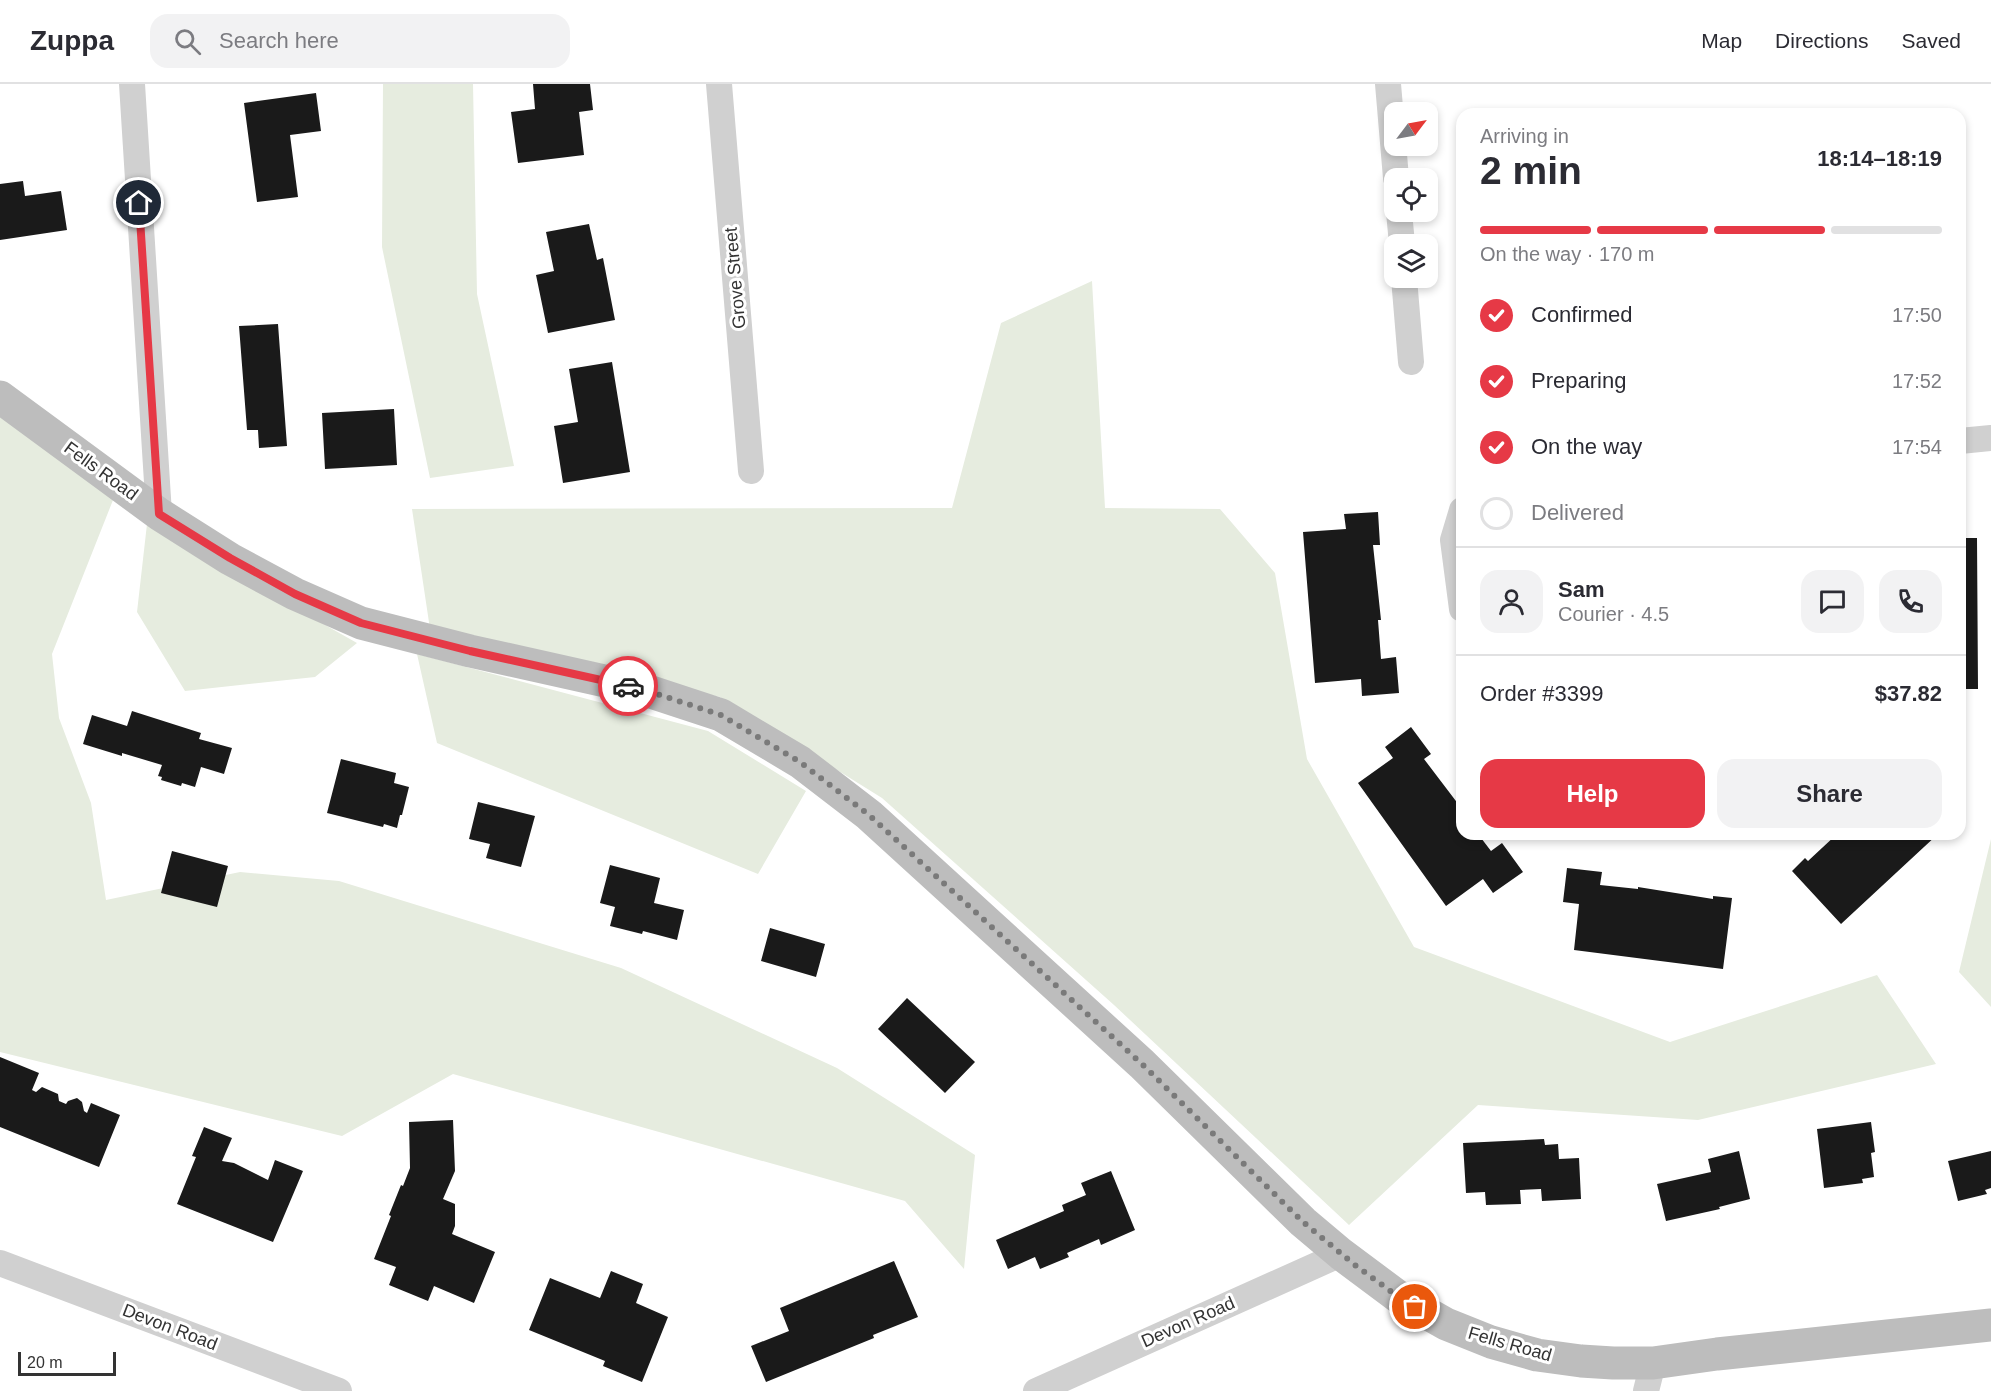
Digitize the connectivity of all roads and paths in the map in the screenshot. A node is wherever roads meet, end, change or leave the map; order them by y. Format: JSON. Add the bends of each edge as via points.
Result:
{"nodes":[{"id":1,"x":132,"y":84,"type":"edge"},
{"id":2,"x":719,"y":84,"type":"edge"},
{"id":3,"x":1388,"y":84,"type":"edge"},
{"id":4,"x":1395,"y":168,"type":"edge"},
{"id":5,"x":1405,"y":288,"type":"edge"},
{"id":6,"x":1411,"y":362,"type":"dead end"},
{"id":7,"x":0,"y":397,"type":"edge"},
{"id":8,"x":1991,"y":438,"type":"edge"},
{"id":9,"x":1966,"y":440,"type":"edge"},
{"id":10,"x":751,"y":471,"type":"dead end"},
{"id":11,"x":159,"y":514,"type":"junction"},
{"id":12,"x":1456,"y":532,"type":"edge"},
{"id":13,"x":1456,"y":557,"type":"edge"},
{"id":14,"x":1341,"y":1254,"type":"junction"},
{"id":15,"x":0,"y":1263,"type":"edge"},
{"id":16,"x":1991,"y":1325,"type":"edge"},
{"id":17,"x":1650,"y":1377,"type":"edge"},
{"id":18,"x":339,"y":1391,"type":"edge"},
{"id":19,"x":1036,"y":1391,"type":"edge"}],
"edges":[{"from":1,"to":11,"type":"street"},
{"from":2,"to":10,"type":"street","name":"Grove Street"},
{"from":3,"to":4,"type":"street"},
{"from":5,"to":6,"type":"street"},
{"from":7,"to":11,"type":"street","name":"Fells Road"},
{"from":8,"to":9,"type":"street"},
{"from":11,"to":14,"type":"street","name":"Fells Road","via":[[295,594],[361,623],[645,690],[721,715],[800,762],[878,823],[1142,1064],[1303,1222]]},
{"from":12,"to":13,"type":"street"},
{"from":14,"to":17,"type":"street","name":"Fells Road","via":[[1400,1298],[1446,1324],[1491,1342]]},
{"from":14,"to":19,"type":"street","name":"Devon Road"},
{"from":15,"to":18,"type":"street","name":"Devon Road"},
{"from":16,"to":17,"type":"street","name":"Fells Road","via":[[1716,1354]]}]}
